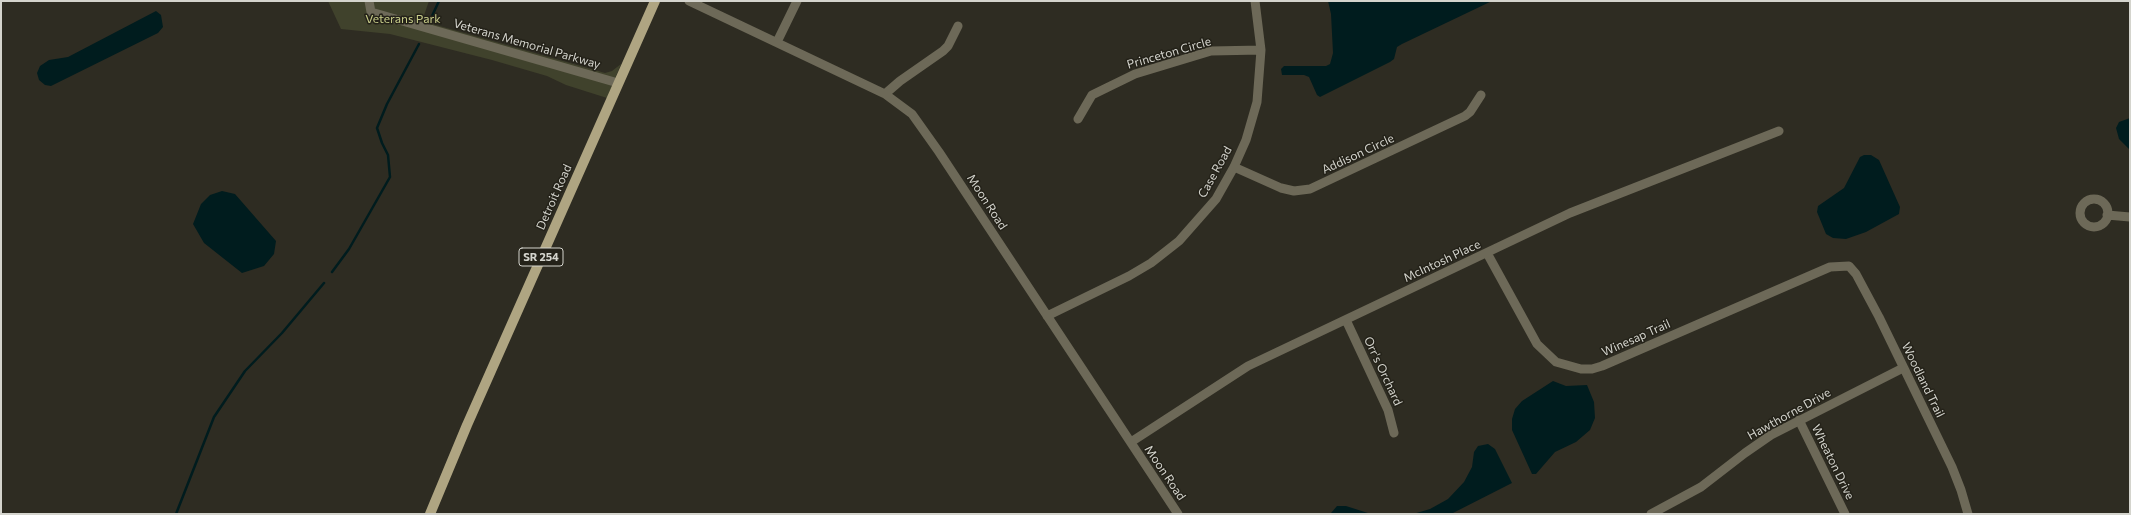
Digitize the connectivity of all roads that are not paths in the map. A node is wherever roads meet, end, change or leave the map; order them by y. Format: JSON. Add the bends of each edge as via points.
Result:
{"nodes":[{"id":1,"x":369,"y":1,"type":"edge"},
{"id":2,"x":655,"y":1,"type":"edge"},
{"id":3,"x":689,"y":1,"type":"edge"},
{"id":4,"x":797,"y":1,"type":"edge"},
{"id":5,"x":1255,"y":1,"type":"edge"},
{"id":6,"x":958,"y":26,"type":"dead end"},
{"id":7,"x":777,"y":42,"type":"junction"},
{"id":8,"x":1261,"y":50,"type":"junction"},
{"id":9,"x":618,"y":83,"type":"junction"},
{"id":10,"x":885,"y":94,"type":"junction"},
{"id":11,"x":1481,"y":95,"type":"dead end"},
{"id":12,"x":1078,"y":119,"type":"dead end"},
{"id":13,"x":1779,"y":131,"type":"dead end"},
{"id":14,"x":1234,"y":168,"type":"junction"},
{"id":15,"x":2108,"y":215,"type":"dead end"},
{"id":16,"x":2130,"y":217,"type":"edge"},
{"id":17,"x":1487,"y":253,"type":"junction"},
{"id":18,"x":1844,"y":265,"type":"joint"},
{"id":19,"x":1047,"y":316,"type":"junction"},
{"id":20,"x":1346,"y":320,"type":"junction"},
{"id":21,"x":1903,"y":368,"type":"junction"},
{"id":22,"x":1799,"y":420,"type":"junction"},
{"id":23,"x":1394,"y":433,"type":"dead end"},
{"id":24,"x":1131,"y":442,"type":"junction"},
{"id":25,"x":430,"y":514,"type":"edge"},
{"id":26,"x":1178,"y":514,"type":"edge"},
{"id":27,"x":1651,"y":514,"type":"edge"},
{"id":28,"x":1845,"y":514,"type":"edge"},
{"id":29,"x":1968,"y":514,"type":"edge"}],
"edges":[{"from":1,"to":9,"type":"street","name":"Veterans Memorial Parkway","via":[[371,12]]},
{"from":2,"to":9,"type":"main road","name":"Detroit Road","number":"SR 254"},
{"from":3,"to":7,"type":"street","name":"Moon Road"},
{"from":4,"to":7,"type":"street"},
{"from":5,"to":8,"type":"street","name":"Case Road"},
{"from":6,"to":10,"type":"street","via":[[943,51]]},
{"from":7,"to":10,"type":"street","name":"Moon Road"},
{"from":8,"to":12,"type":"street","name":"Princeton Circle","via":[[1211,51],[1135,74],[1092,95]]},
{"from":8,"to":14,"type":"street","name":"Case Road","via":[[1257,102]]},
{"from":9,"to":25,"type":"main road","name":"Detroit Road","number":"SR 254"},
{"from":10,"to":19,"type":"street","name":"Moon Road","via":[[917,120]]},
{"from":11,"to":14,"type":"street","name":"Addison Circle","via":[[1465,116],[1310,189],[1294,191],[1281,188]]},
{"from":13,"to":17,"type":"street","name":"McIntosh Place","via":[[1575,211]]},
{"from":14,"to":19,"type":"street","name":"Case Road","via":[[1209,208],[1170,248],[1129,276]]},
{"from":15,"to":16,"type":"street"},
{"from":17,"to":18,"type":"street","name":"Winesap Trail","via":[[1537,344],[1556,362],[1587,370],[1602,366],[1830,266]]},
{"from":17,"to":20,"type":"street","name":"McIntosh Place"},
{"from":18,"to":21,"type":"street","name":"Woodland Trail","via":[[1851,268],[1858,278]]},
{"from":19,"to":24,"type":"street","name":"Moon Road"},
{"from":20,"to":23,"type":"street","name":"Orr's Orchard","via":[[1388,410]]},
{"from":20,"to":24,"type":"street","name":"McIntosh Place","via":[[1241,369]]},
{"from":21,"to":22,"type":"street","name":"Hawthorne Drive"},
{"from":21,"to":29,"type":"street","name":"Woodland Trail","via":[[1952,467]]},
{"from":22,"to":27,"type":"street","name":"Hawthorne Drive","via":[[1759,443],[1697,490]]},
{"from":22,"to":28,"type":"street","name":"Wheaton Drive"},
{"from":24,"to":26,"type":"street","name":"Moon Road"}]}
